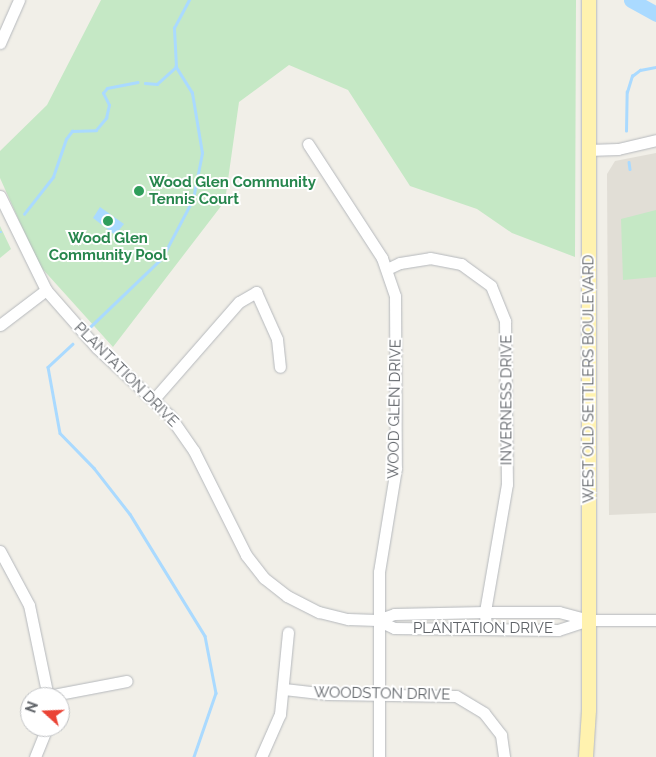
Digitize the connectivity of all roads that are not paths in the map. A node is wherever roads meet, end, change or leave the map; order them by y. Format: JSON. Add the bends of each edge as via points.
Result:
{"nodes":[{"id":1,"x":20,"y":0,"type":"edge"},
{"id":2,"x":589,"y":0,"type":"edge"},
{"id":3,"x":0,"y":43,"type":"edge"},
{"id":4,"x":656,"y":140,"type":"edge"},
{"id":5,"x":308,"y":144,"type":"dead end"},
{"id":6,"x":588,"y":150,"type":"junction"},
{"id":7,"x":0,"y":196,"type":"edge"},
{"id":8,"x":387,"y":269,"type":"junction"},
{"id":9,"x":46,"y":290,"type":"junction"},
{"id":10,"x":0,"y":324,"type":"edge"},
{"id":11,"x":280,"y":367,"type":"dead end"},
{"id":12,"x":154,"y":399,"type":"junction"},
{"id":13,"x":0,"y":551,"type":"edge"},
{"id":14,"x":485,"y":612,"type":"junction"},
{"id":15,"x":377,"y":620,"type":"junction"},
{"id":16,"x":588,"y":620,"type":"junction"},
{"id":17,"x":656,"y":620,"type":"edge"},
{"id":18,"x":486,"y":629,"type":"junction"},
{"id":19,"x":288,"y":632,"type":"dead end"},
{"id":20,"x":126,"y":681,"type":"dead end"},
{"id":21,"x":46,"y":687,"type":"edge"},
{"id":22,"x":284,"y":689,"type":"junction"},
{"id":23,"x":70,"y":692,"type":"edge"},
{"id":24,"x":378,"y":694,"type":"junction"},
{"id":25,"x":43,"y":737,"type":"edge"},
{"id":26,"x":35,"y":757,"type":"edge"},
{"id":27,"x":261,"y":757,"type":"edge"},
{"id":28,"x":379,"y":757,"type":"edge"},
{"id":29,"x":504,"y":757,"type":"edge"},
{"id":30,"x":586,"y":757,"type":"edge"}],
"edges":[{"from":1,"to":3,"type":"street"},
{"from":2,"to":6,"type":"main road","name":"WEST OLD SETTLERS BOULEVARD"},
{"from":4,"to":6,"type":"street"},
{"from":5,"to":8,"type":"street","name":"WOOD GLEN DRIVE"},
{"from":6,"to":16,"type":"main road","name":"WEST OLD SETTLERS BOULEVARD"},
{"from":7,"to":9,"type":"street","name":"PLANTATION DRIVE"},
{"from":8,"to":14,"type":"street","name":"INVERNESS DRIVE","via":[[400,263],[430,258],[461,264],[491,286],[506,321],[507,491]]},
{"from":8,"to":15,"type":"street","name":"WOOD GLEN DRIVE","via":[[396,312],[396,468],[378,572]]},
{"from":9,"to":10,"type":"street"},
{"from":9,"to":12,"type":"street","name":"PLANTATION DRIVE","via":[[97,348]]},
{"from":11,"to":12,"type":"street","via":[[277,339],[256,292],[239,302]]},
{"from":12,"to":15,"type":"street","name":"PLANTATION DRIVE","via":[[186,439],[238,542],[264,578],[286,596],[320,612],[348,619]]},
{"from":13,"to":21,"type":"street","via":[[29,605]]},
{"from":14,"to":15,"type":"street","name":"PLANTATION DRIVE","via":[[394,614]]},
{"from":14,"to":16,"type":"street","name":"PLANTATION DRIVE","via":[[558,612]]},
{"from":14,"to":18,"type":"street","name":"INVERNESS DRIVE"},
{"from":15,"to":18,"type":"street","name":"PLANTATION DRIVE","via":[[394,628]]},
{"from":15,"to":24,"type":"street","name":"WOOD GLEN DRIVE"},
{"from":16,"to":17,"type":"street","name":"PLANTATION DRIVE"},
{"from":16,"to":18,"type":"street","name":"PLANTATION DRIVE","via":[[558,630]]},
{"from":16,"to":30,"type":"main road","name":"WEST OLD SETTLERS BOULEVARD"},
{"from":19,"to":22,"type":"street"},
{"from":20,"to":23,"type":"street"},
{"from":22,"to":24,"type":"street","name":"WOODSTON DRIVE","via":[[328,694]]},
{"from":22,"to":27,"type":"street","via":[[280,714]]},
{"from":24,"to":28,"type":"street","name":"WOOD GLEN DRIVE"},
{"from":24,"to":29,"type":"street","name":"WOODSTON DRIVE","via":[[437,693],[465,699],[484,713],[501,735]]},
{"from":25,"to":26,"type":"street"}]}
